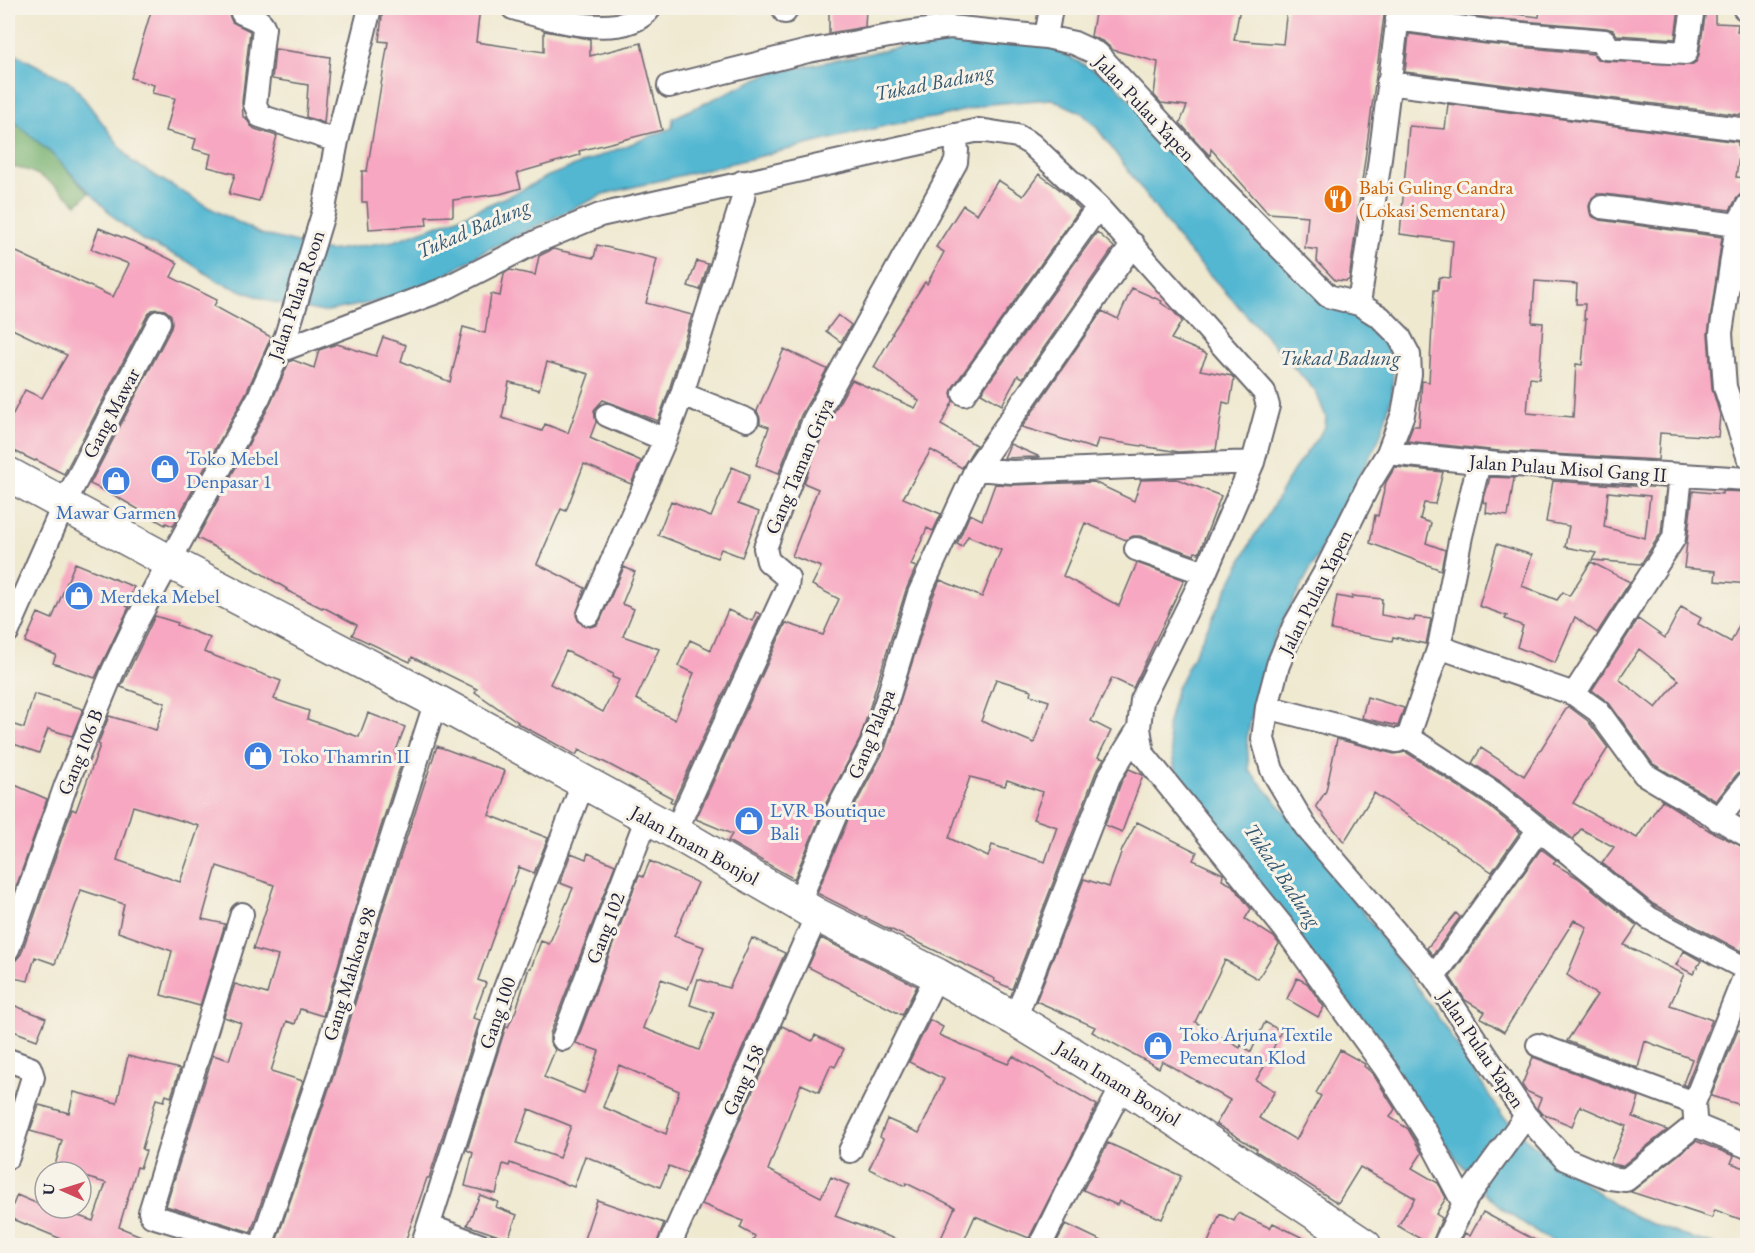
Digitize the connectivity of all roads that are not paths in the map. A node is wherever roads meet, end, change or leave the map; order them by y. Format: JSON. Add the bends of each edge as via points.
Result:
{"nodes":[{"id":1,"x":370,"y":8,"type":"edge"},
{"id":2,"x":513,"y":8,"type":"edge"},
{"id":3,"x":650,"y":8,"type":"edge"},
{"id":4,"x":1051,"y":8,"type":"edge"},
{"id":5,"x":1693,"y":8,"type":"edge"},
{"id":6,"x":242,"y":13,"type":"dead end"},
{"id":7,"x":1398,"y":13,"type":"edge"},
{"id":8,"x":1046,"y":37,"type":"junction"},
{"id":9,"x":1388,"y":83,"type":"junction"},
{"id":10,"x":669,"y":86,"type":"dead end"},
{"id":11,"x":1748,"y":130,"type":"edge"},
{"id":12,"x":955,"y":135,"type":"junction"},
{"id":13,"x":337,"y":141,"type":"junction"},
{"id":14,"x":742,"y":183,"type":"junction"},
{"id":15,"x":1748,"y":205,"type":"edge"},
{"id":16,"x":1098,"y":207,"type":"junction"},
{"id":17,"x":1602,"y":207,"type":"dead end"},
{"id":18,"x":1737,"y":225,"type":"junction"},
{"id":19,"x":1133,"y":244,"type":"junction"},
{"id":20,"x":1359,"y":304,"type":"junction"},
{"id":21,"x":159,"y":322,"type":"dead end"},
{"id":22,"x":282,"y":343,"type":"junction"},
{"id":23,"x":682,"y":394,"type":"junction"},
{"id":24,"x":964,"y":394,"type":"dead end"},
{"id":25,"x":607,"y":416,"type":"dead end"},
{"id":26,"x":747,"y":420,"type":"dead end"},
{"id":27,"x":666,"y":437,"type":"junction"},
{"id":28,"x":1388,"y":453,"type":"junction"},
{"id":29,"x":1748,"y":456,"type":"edge"},
{"id":30,"x":1253,"y":462,"type":"junction"},
{"id":31,"x":1479,"y":463,"type":"junction"},
{"id":32,"x":976,"y":469,"type":"junction"},
{"id":33,"x":8,"y":474,"type":"edge"},
{"id":34,"x":1681,"y":476,"type":"junction"},
{"id":35,"x":1748,"y":479,"type":"edge"},
{"id":36,"x":64,"y":504,"type":"junction"},
{"id":37,"x":1136,"y":549,"type":"dead end"},
{"id":38,"x":170,"y":562,"type":"junction"},
{"id":39,"x":1205,"y":573,"type":"junction"},
{"id":40,"x":589,"y":614,"type":"dead end"},
{"id":41,"x":8,"y":631,"type":"edge"},
{"id":42,"x":1438,"y":647,"type":"junction"},
{"id":43,"x":1574,"y":694,"type":"junction"},
{"id":44,"x":436,"y":701,"type":"junction"},
{"id":45,"x":1267,"y":707,"type":"junction"},
{"id":46,"x":1139,"y":728,"type":"junction"},
{"id":47,"x":1410,"y":736,"type":"junction"},
{"id":48,"x":1748,"y":782,"type":"edge"},
{"id":49,"x":584,"y":783,"type":"junction"},
{"id":50,"x":1718,"y":820,"type":"junction"},
{"id":51,"x":661,"y":824,"type":"junction"},
{"id":52,"x":1538,"y":828,"type":"junction"},
{"id":53,"x":1748,"y":836,"type":"edge"},
{"id":54,"x":807,"y":909,"type":"junction"},
{"id":55,"x":242,"y":914,"type":"dead end"},
{"id":56,"x":8,"y":949,"type":"edge"},
{"id":57,"x":1747,"y":970,"type":"edge"},
{"id":58,"x":937,"y":975,"type":"junction"},
{"id":59,"x":1434,"y":978,"type":"junction"},
{"id":60,"x":1015,"y":1019,"type":"junction"},
{"id":61,"x":563,"y":1039,"type":"dead end"},
{"id":62,"x":1538,"y":1045,"type":"dead end"},
{"id":63,"x":8,"y":1060,"type":"edge"},
{"id":64,"x":1123,"y":1085,"type":"junction"},
{"id":65,"x":1694,"y":1103,"type":"junction"},
{"id":66,"x":1522,"y":1123,"type":"junction"},
{"id":67,"x":1695,"y":1125,"type":"junction"},
{"id":68,"x":1748,"y":1147,"type":"edge"},
{"id":69,"x":850,"y":1151,"type":"dead end"},
{"id":70,"x":8,"y":1157,"type":"edge"},
{"id":71,"x":1465,"y":1202,"type":"junction"},
{"id":72,"x":425,"y":1235,"type":"edge"},
{"id":73,"x":251,"y":1245,"type":"edge"},
{"id":74,"x":261,"y":1245,"type":"edge"},
{"id":75,"x":482,"y":1245,"type":"edge"},
{"id":76,"x":669,"y":1245,"type":"edge"},
{"id":77,"x":1040,"y":1245,"type":"edge"},
{"id":78,"x":1365,"y":1245,"type":"edge"},
{"id":79,"x":1444,"y":1245,"type":"edge"}],
"edges":[{"from":1,"to":13,"type":"street","name":"Jalan Pulau Roon"},
{"from":2,"to":3,"type":"street","via":[[601,26],[618,26],[644,16]]},
{"from":4,"to":8,"type":"street"},
{"from":5,"to":7,"type":"street","via":[[1686,53],[1605,48],[1605,41],[1488,31]]},
{"from":6,"to":13,"type":"street","via":[[258,20],[264,28],[255,104],[260,116]]},
{"from":7,"to":9,"type":"street"},
{"from":8,"to":10,"type":"street","name":"Jalan Pulau Yapen","via":[[950,27],[808,51]]},
{"from":8,"to":20,"type":"street","name":"Jalan Pulau Yapen","via":[[1098,54],[1222,189],[1328,296]]},
{"from":9,"to":11,"type":"street"},
{"from":9,"to":20,"type":"street"},
{"from":12,"to":14,"type":"street"},
{"from":12,"to":16,"type":"street","via":[[979,130],[1017,136],[1031,144]]},
{"from":12,"to":51,"type":"street","name":"Gang Taman Griya","via":[[956,162],[814,420],[765,548],[768,561],[788,578],[787,588]]},
{"from":13,"to":22,"type":"street","name":"Jalan Pulau Roon","via":[[323,214]]},
{"from":14,"to":22,"type":"street","via":[[600,215],[540,240],[442,290]]},
{"from":14,"to":23,"type":"street","via":[[743,198]]},
{"from":15,"to":18,"type":"street"},
{"from":16,"to":19,"type":"street"},
{"from":16,"to":24,"type":"street"},
{"from":17,"to":18,"type":"street"},
{"from":18,"to":29,"type":"street","via":[[1721,333],[1725,387]]},
{"from":19,"to":30,"type":"street","via":[[1264,392],[1268,406]]},
{"from":19,"to":32,"type":"street","name":"Gang Palapa"},
{"from":20,"to":28,"type":"street","name":"Jalan Pulau Yapen","via":[[1399,336],[1409,355],[1403,414]]},
{"from":21,"to":36,"type":"street","name":"Gang Mawar"},
{"from":22,"to":38,"type":"street","name":"Jalan Pulau Roon","via":[[259,397]]},
{"from":23,"to":26,"type":"street"},
{"from":23,"to":27,"type":"street"},
{"from":25,"to":27,"type":"street"},
{"from":27,"to":40,"type":"street"},
{"from":28,"to":31,"type":"street","name":"Jalan Pulau Misol Gang II"},
{"from":28,"to":45,"type":"street","name":"Jalan Pulau Yapen","via":[[1294,626]]},
{"from":30,"to":32,"type":"street","via":[[1012,472]]},
{"from":30,"to":39,"type":"street"},
{"from":31,"to":34,"type":"street","name":"Jalan Pulau Misol Gang II"},
{"from":31,"to":42,"type":"street"},
{"from":32,"to":54,"type":"street","name":"Gang Palapa","via":[[919,594],[872,744],[838,809]]},
{"from":33,"to":36,"type":"highway","name":"Jalan Imam Bonjol"},
{"from":34,"to":35,"type":"street","name":"Jalan Pulau Misol Gang II"},
{"from":34,"to":43,"type":"street","via":[[1674,538]]},
{"from":36,"to":38,"type":"highway","name":"Jalan Imam Bonjol"},
{"from":36,"to":41,"type":"street","name":"Gang Mawar"},
{"from":37,"to":39,"type":"street"},
{"from":38,"to":44,"type":"highway","name":"Jalan Imam Bonjol"},
{"from":38,"to":56,"type":"street","name":"Gang 106 B","via":[[113,670],[87,731]]},
{"from":39,"to":46,"type":"street","via":[[1142,700]]},
{"from":42,"to":43,"type":"street"},
{"from":42,"to":47,"type":"street"},
{"from":43,"to":50,"type":"street","via":[[1598,711],[1644,774]]},
{"from":44,"to":49,"type":"highway","name":"Jalan Imam Bonjol"},
{"from":44,"to":74,"type":"street","name":"Gang Mahkota 98","via":[[320,1072]]},
{"from":45,"to":47,"type":"street","via":[[1397,741]]},
{"from":45,"to":59,"type":"street","name":"Jalan Pulau Yapen","via":[[1263,739],[1272,770],[1305,826]]},
{"from":46,"to":60,"type":"street","via":[[1108,777]]},
{"from":46,"to":71,"type":"street","via":[[1143,754],[1284,928],[1385,1068]]},
{"from":47,"to":52,"type":"street"},
{"from":48,"to":50,"type":"street"},
{"from":49,"to":51,"type":"highway","name":"Jalan Imam Bonjol"},
{"from":49,"to":72,"type":"street","name":"Gang 100","via":[[501,999]]},
{"from":50,"to":53,"type":"street"},
{"from":51,"to":54,"type":"highway","name":"Jalan Imam Bonjol"},
{"from":51,"to":61,"type":"street","name":"Gang 102"},
{"from":52,"to":57,"type":"street","via":[[1649,918]]},
{"from":52,"to":59,"type":"street"},
{"from":54,"to":58,"type":"highway","name":"Jalan Imam Bonjol"},
{"from":54,"to":76,"type":"street","name":"Gang 158"},
{"from":55,"to":73,"type":"street","via":[[150,1212],[152,1216]]},
{"from":57,"to":65,"type":"street"},
{"from":58,"to":60,"type":"highway","name":"Jalan Imam Bonjol"},
{"from":58,"to":69,"type":"street"},
{"from":59,"to":66,"type":"street","name":"Jalan Pulau Yapen"},
{"from":60,"to":64,"type":"highway","name":"Jalan Imam Bonjol"},
{"from":62,"to":65,"type":"street"},
{"from":63,"to":70,"type":"street","via":[[30,1068],[33,1077]]},
{"from":64,"to":77,"type":"street"},
{"from":64,"to":78,"type":"highway","name":"Jalan Imam Bonjol"},
{"from":65,"to":67,"type":"street"},
{"from":66,"to":67,"type":"street","name":"Jalan Pulau Yapen","via":[[1565,1160],[1610,1178],[1626,1180]]},
{"from":66,"to":71,"type":"street"},
{"from":67,"to":68,"type":"street"},
{"from":71,"to":79,"type":"street"},
{"from":72,"to":75,"type":"street"}]}
